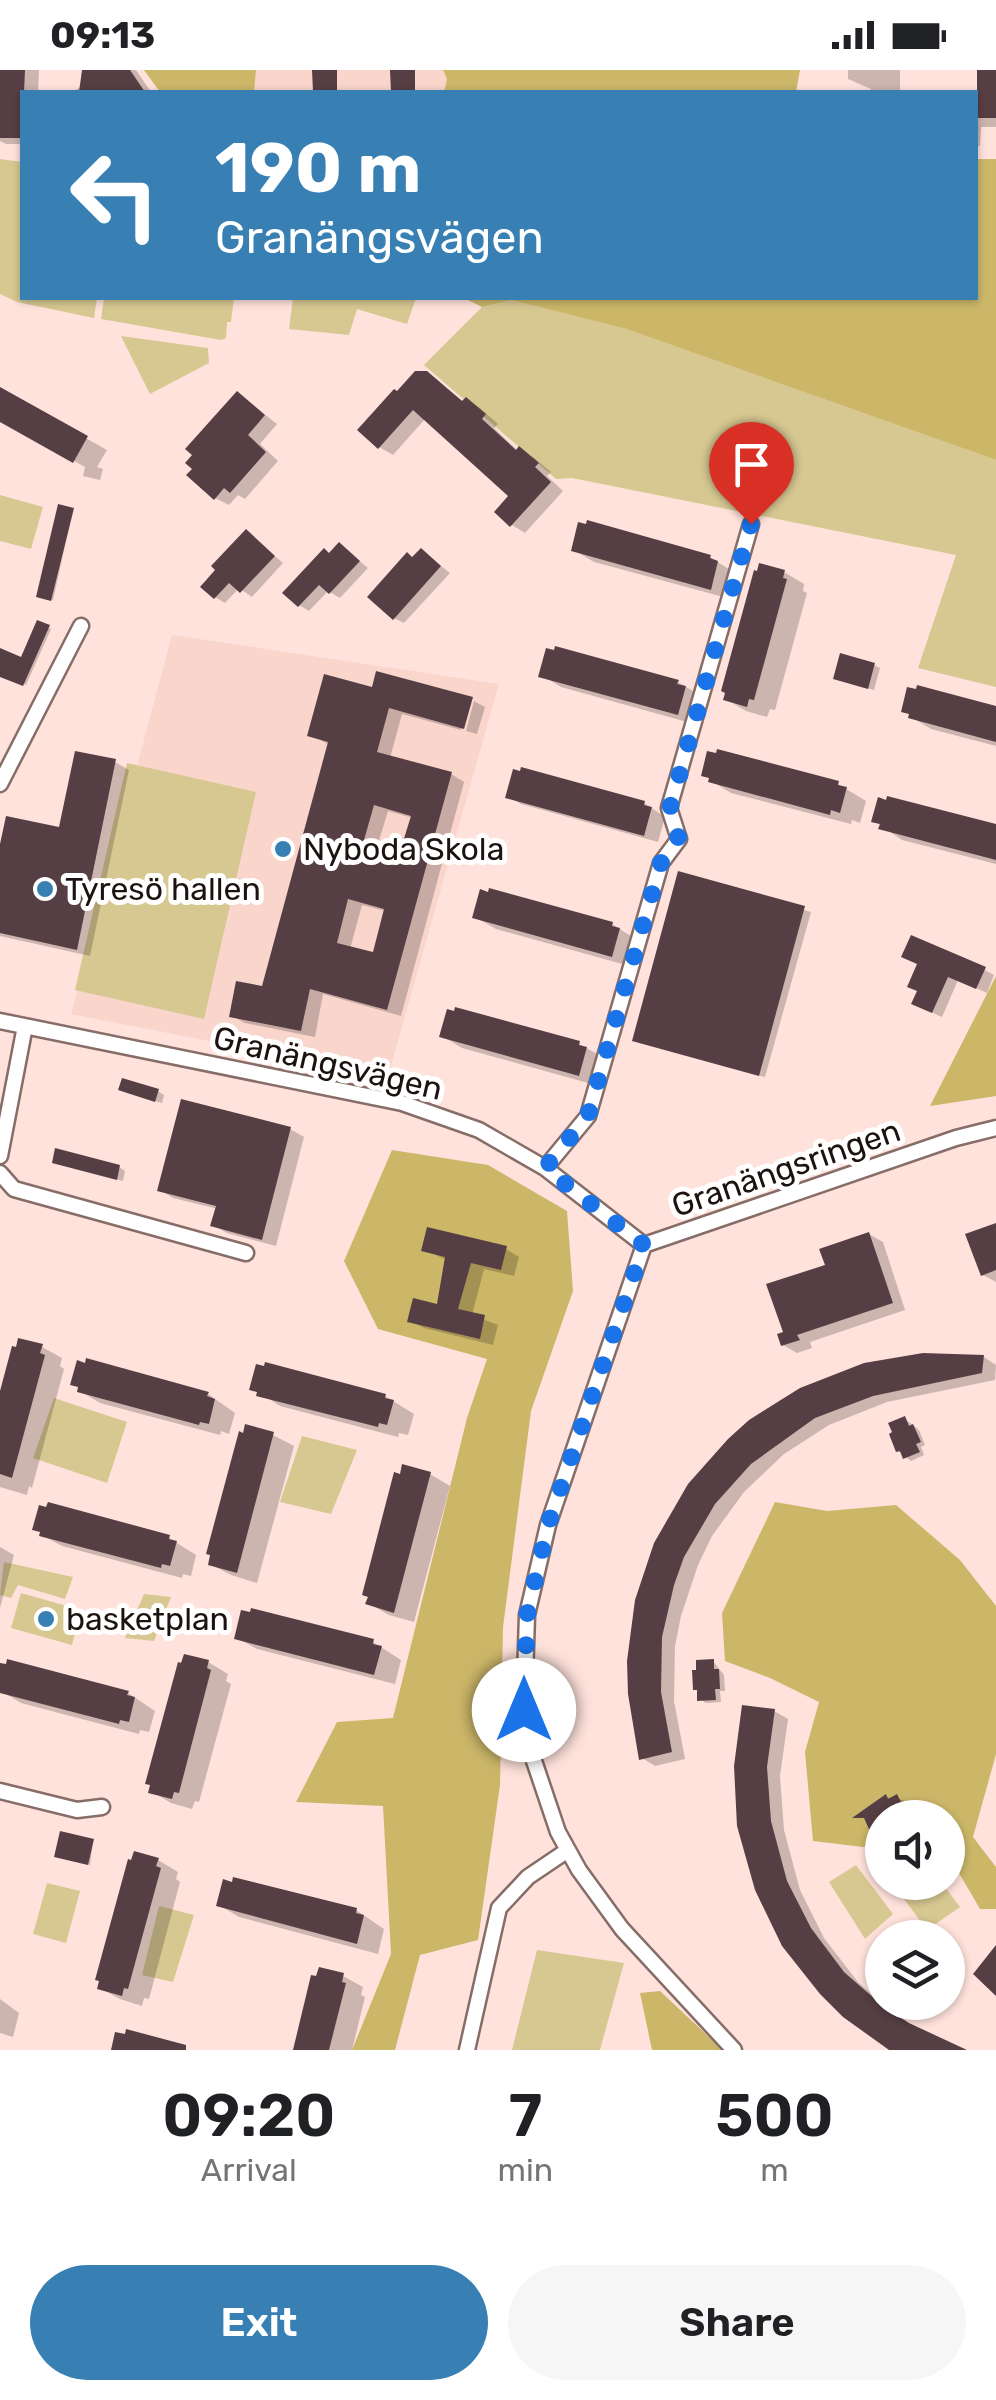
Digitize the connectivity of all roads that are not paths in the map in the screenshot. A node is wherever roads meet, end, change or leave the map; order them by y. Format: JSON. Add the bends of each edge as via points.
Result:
{"nodes":[{"id":1,"x":751,"y":524,"type":"dead end"},
{"id":2,"x":82,"y":626,"type":"dead end"},
{"id":3,"x":0,"y":784,"type":"edge"},
{"id":4,"x":0,"y":1020,"type":"edge"},
{"id":5,"x":24,"y":1026,"type":"junction"},
{"id":6,"x":996,"y":1128,"type":"edge"},
{"id":7,"x":0,"y":1156,"type":"edge"},
{"id":8,"x":545,"y":1168,"type":"junction"},
{"id":9,"x":2,"y":1177,"type":"edge"},
{"id":10,"x":644,"y":1245,"type":"junction"},
{"id":11,"x":246,"y":1253,"type":"dead end"},
{"id":12,"x":0,"y":1791,"type":"edge"},
{"id":13,"x":102,"y":1807,"type":"dead end"},
{"id":14,"x":568,"y":1850,"type":"junction"},
{"id":15,"x":467,"y":2050,"type":"edge"},
{"id":16,"x":734,"y":2050,"type":"edge"}],
"edges":[{"from":1,"to":8,"type":"street","via":[[670,808],[679,840],[661,863],[588,1116]]},
{"from":2,"to":3,"type":"street"},
{"from":4,"to":5,"type":"street","name":"Granängsvägen"},
{"from":5,"to":7,"type":"street"},
{"from":5,"to":8,"type":"street","name":"Granängsvägen","via":[[402,1103],[479,1130]]},
{"from":6,"to":10,"type":"street","name":"Granängsringen"},
{"from":8,"to":10,"type":"street","name":"Granängsvägen"},
{"from":9,"to":11,"type":"street","via":[[14,1188]]},
{"from":10,"to":14,"type":"street","name":"Granängsringen","via":[[548,1525],[527,1615],[529,1746]]},
{"from":12,"to":13,"type":"street","via":[[77,1810]]},
{"from":14,"to":15,"type":"street","via":[[528,1877],[499,1908]]},
{"from":14,"to":16,"type":"street","name":"Granängsringen","via":[[622,1929]]}]}
